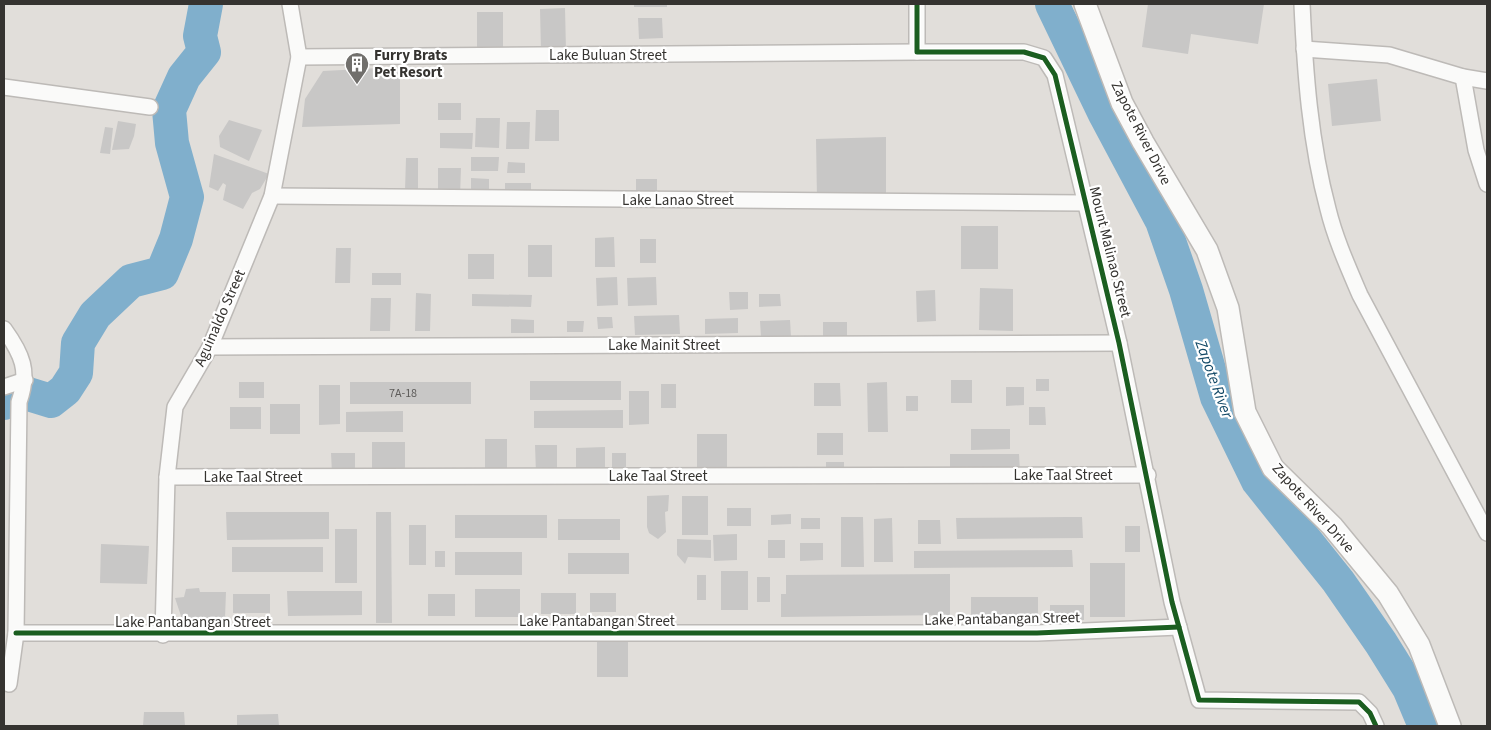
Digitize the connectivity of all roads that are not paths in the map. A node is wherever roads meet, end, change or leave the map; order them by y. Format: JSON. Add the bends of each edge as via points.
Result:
{"nodes":[{"id":1,"x":290,"y":4,"type":"edge"},
{"id":2,"x":917,"y":4,"type":"edge"},
{"id":3,"x":1085,"y":4,"type":"edge"},
{"id":4,"x":1302,"y":4,"type":"edge"},
{"id":5,"x":1304,"y":49,"type":"junction"},
{"id":6,"x":917,"y":52,"type":"junction"},
{"id":7,"x":299,"y":57,"type":"junction"},
{"id":8,"x":1463,"y":77,"type":"junction"},
{"id":9,"x":1487,"y":81,"type":"edge"},
{"id":10,"x":4,"y":87,"type":"edge"},
{"id":11,"x":150,"y":107,"type":"dead end"},
{"id":12,"x":1487,"y":184,"type":"edge"},
{"id":13,"x":272,"y":196,"type":"junction"},
{"id":14,"x":1085,"y":203,"type":"junction"},
{"id":15,"x":4,"y":329,"type":"edge"},
{"id":16,"x":1119,"y":343,"type":"junction"},
{"id":17,"x":210,"y":347,"type":"junction"},
{"id":18,"x":4,"y":387,"type":"edge"},
{"id":19,"x":23,"y":390,"type":"junction"},
{"id":20,"x":1148,"y":475,"type":"junction"},
{"id":21,"x":167,"y":477,"type":"junction"},
{"id":22,"x":1487,"y":532,"type":"edge"},
{"id":23,"x":1179,"y":627,"type":"junction"},
{"id":24,"x":16,"y":634,"type":"junction"},
{"id":25,"x":163,"y":635,"type":"junction"},
{"id":26,"x":9,"y":684,"type":"dead end"},
{"id":27,"x":1376,"y":726,"type":"edge"},
{"id":28,"x":1450,"y":726,"type":"edge"}],
"edges":[{"from":1,"to":7,"type":"street","name":"Aguinaldo Street"},
{"from":2,"to":6,"type":"street"},
{"from":3,"to":28,"type":"street","name":"Zapote River Drive","via":[[1122,103],[1207,250],[1228,308],[1245,412],[1273,468],[1332,526],[1388,594],[1419,646]]},
{"from":4,"to":5,"type":"street"},
{"from":5,"to":8,"type":"street","via":[[1389,55]]},
{"from":5,"to":22,"type":"street","via":[[1309,109],[1326,200],[1343,256],[1360,295]]},
{"from":6,"to":7,"type":"street","name":"Lake Buluan Street"},
{"from":6,"to":14,"type":"street","name":"Mount Malinao Street","via":[[1024,52],[1044,58],[1055,75]]},
{"from":7,"to":13,"type":"street","name":"Aguinaldo Street"},
{"from":8,"to":9,"type":"street"},
{"from":8,"to":12,"type":"street","via":[[1476,150]]},
{"from":10,"to":11,"type":"street"},
{"from":13,"to":14,"type":"street","name":"Lake Lanao Street"},
{"from":13,"to":17,"type":"street","name":"Aguinaldo Street"},
{"from":14,"to":16,"type":"street","name":"Mount Malinao Street"},
{"from":15,"to":19,"type":"street","via":[[20,354]]},
{"from":16,"to":17,"type":"street","name":"Lake Mainit Street"},
{"from":16,"to":20,"type":"street","name":"Mount Malinao Street"},
{"from":17,"to":21,"type":"street","name":"Aguinaldo Street","via":[[175,407]]},
{"from":18,"to":19,"type":"street"},
{"from":19,"to":24,"type":"street"},
{"from":20,"to":21,"type":"street","name":"Lake Taal Street"},
{"from":20,"to":23,"type":"street","name":"Mount Malinao Street"},
{"from":21,"to":25,"type":"street","name":"Aguinaldo Street"},
{"from":23,"to":25,"type":"street","name":"Lake Pantabangan Street","via":[[1027,633]]},
{"from":23,"to":27,"type":"street","name":"Mount Malinao Street","via":[[1199,700],[1359,702],[1370,713]]},
{"from":24,"to":25,"type":"street","name":"Lake Pantabangan Street"},
{"from":24,"to":26,"type":"street"}]}
